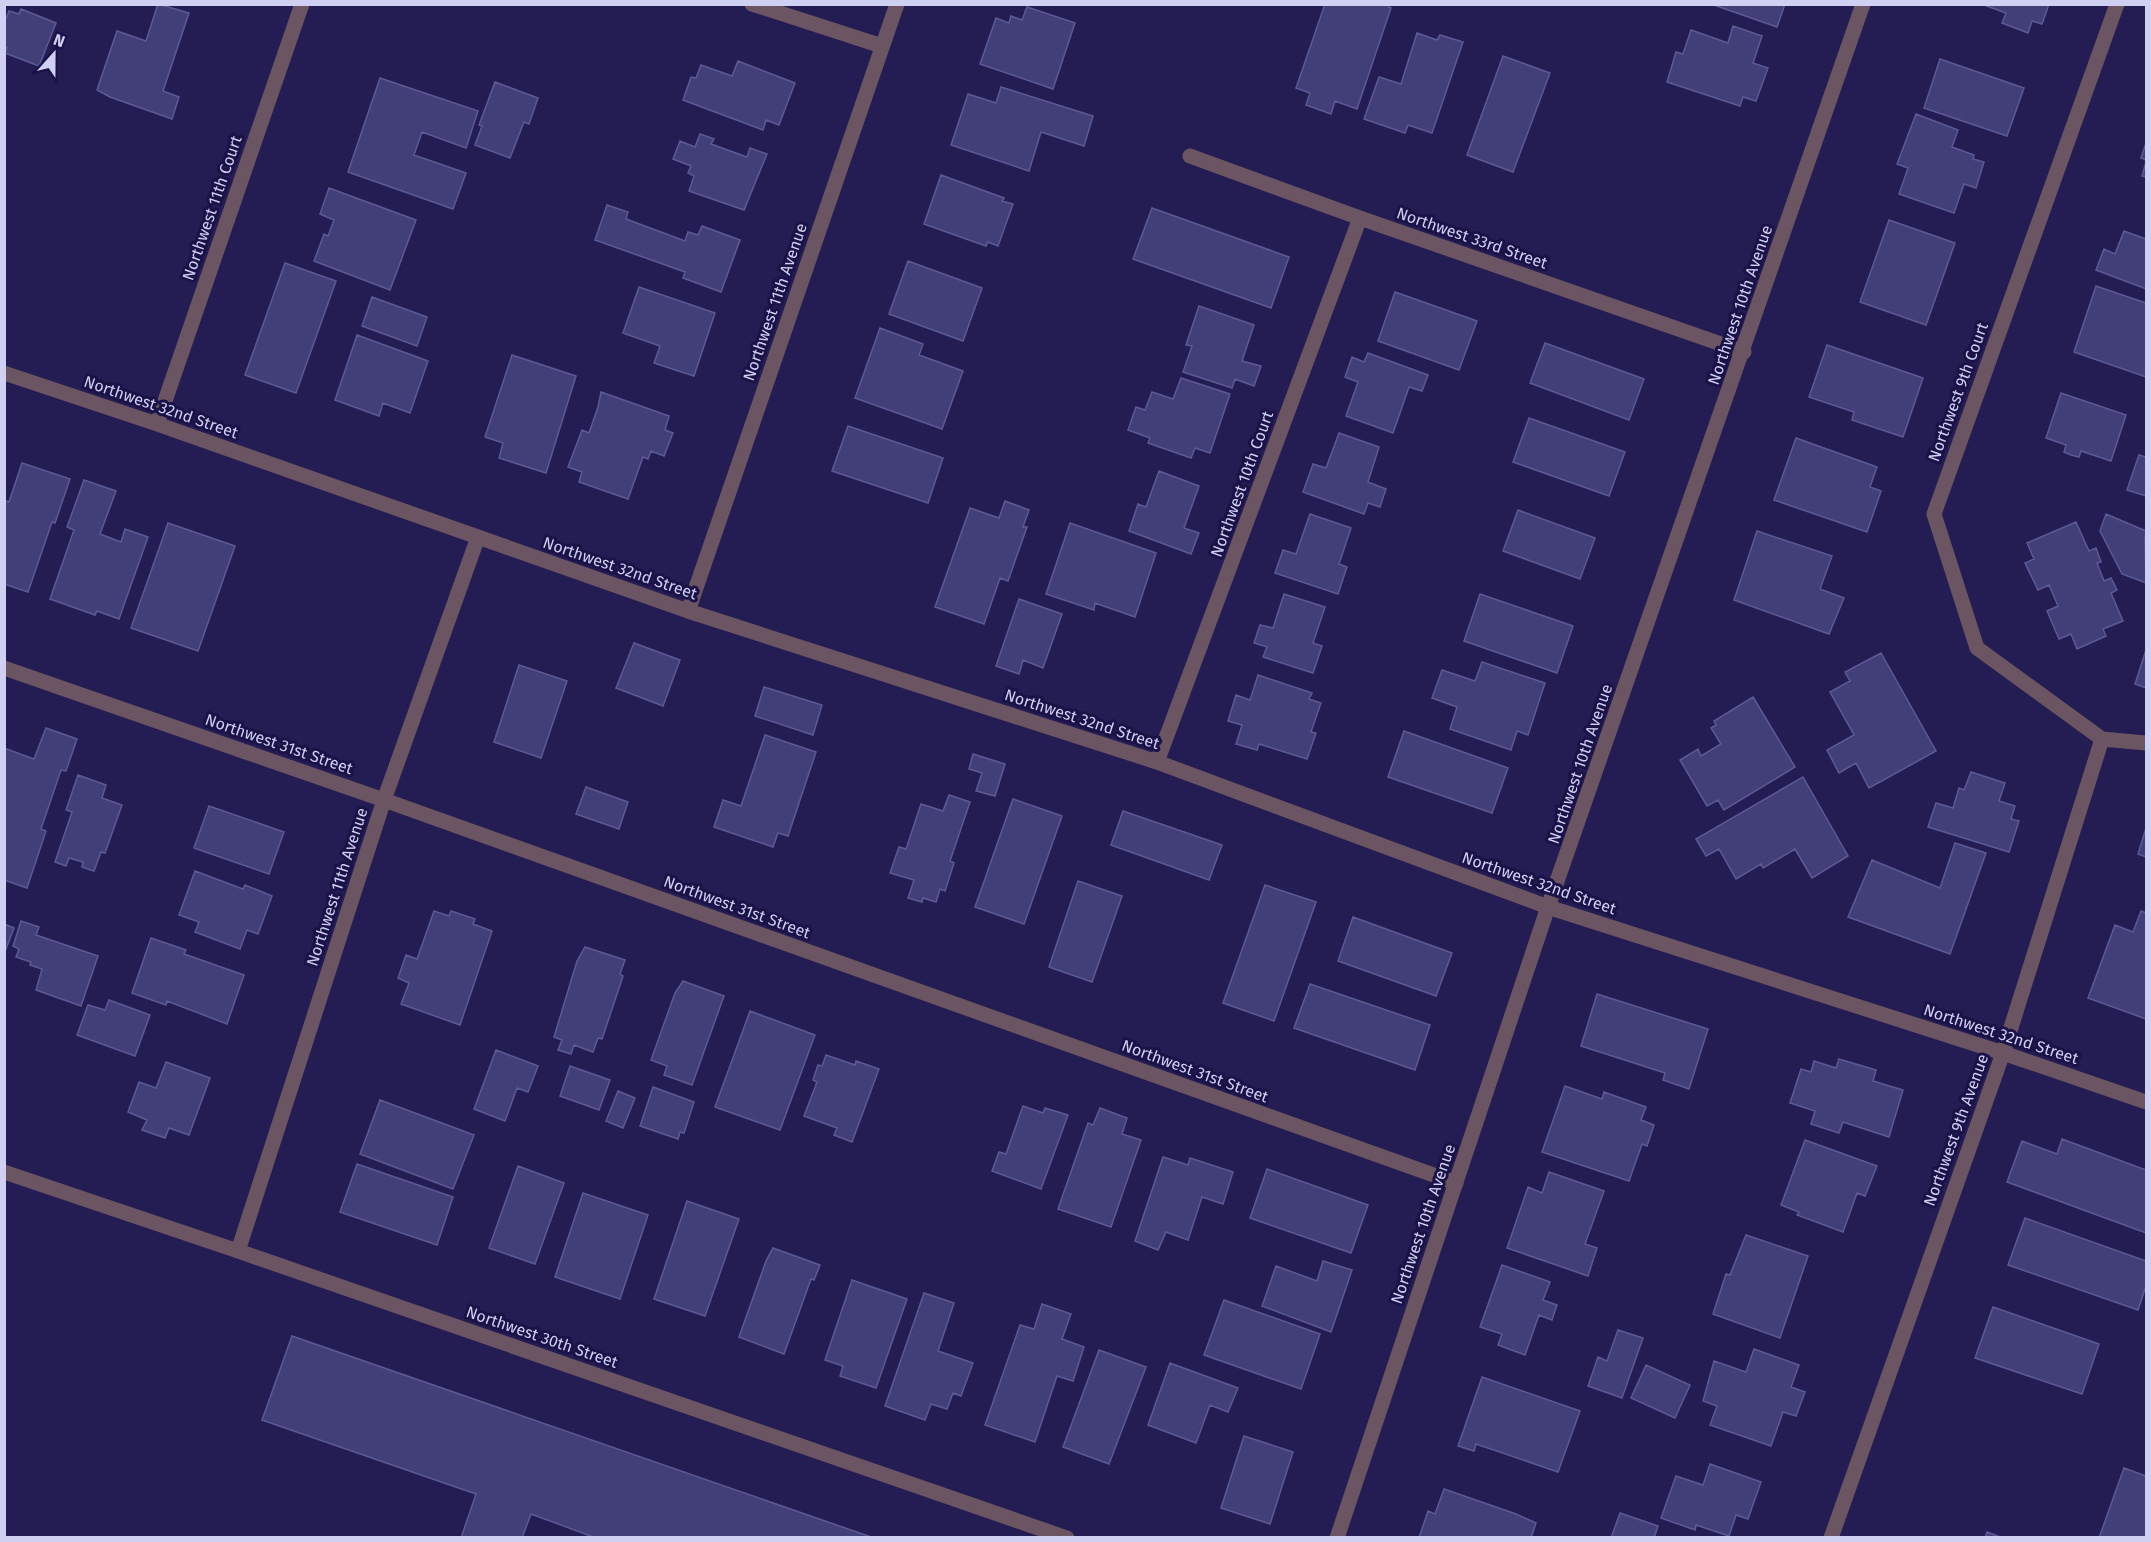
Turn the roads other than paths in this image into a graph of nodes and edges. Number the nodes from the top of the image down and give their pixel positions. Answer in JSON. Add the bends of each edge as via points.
{"nodes":[{"id":1,"x":302,"y":4,"type":"edge"},
{"id":2,"x":752,"y":4,"type":"edge"},
{"id":3,"x":897,"y":4,"type":"edge"},
{"id":4,"x":1863,"y":4,"type":"edge"},
{"id":5,"x":2117,"y":4,"type":"edge"},
{"id":6,"x":882,"y":46,"type":"junction"},
{"id":7,"x":1190,"y":156,"type":"dead end"},
{"id":8,"x":1360,"y":218,"type":"junction"},
{"id":9,"x":1743,"y":352,"type":"junction"},
{"id":10,"x":4,"y":373,"type":"edge"},
{"id":11,"x":157,"y":424,"type":"junction"},
{"id":12,"x":478,"y":537,"type":"junction"},
{"id":13,"x":688,"y":611,"type":"junction"},
{"id":14,"x":4,"y":668,"type":"edge"},
{"id":15,"x":2102,"y":739,"type":"junction"},
{"id":16,"x":2146,"y":743,"type":"edge"},
{"id":17,"x":1157,"y":762,"type":"junction"},
{"id":18,"x":384,"y":800,"type":"junction"},
{"id":19,"x":1548,"y":907,"type":"junction"},
{"id":20,"x":2003,"y":1053,"type":"junction"},
{"id":21,"x":2146,"y":1102,"type":"edge"},
{"id":22,"x":4,"y":1172,"type":"edge"},
{"id":23,"x":1456,"y":1183,"type":"junction"},
{"id":24,"x":238,"y":1251,"type":"junction"},
{"id":25,"x":1067,"y":1538,"type":"edge"},
{"id":26,"x":1337,"y":1538,"type":"edge"},
{"id":27,"x":1831,"y":1538,"type":"edge"}],
"edges":[{"from":1,"to":11,"type":"street","name":"Northwest 11th Court"},
{"from":2,"to":6,"type":"street"},
{"from":3,"to":6,"type":"street","name":"Northwest 11th Avenue"},
{"from":4,"to":9,"type":"street","name":"Northwest 10th Avenue"},
{"from":5,"to":15,"type":"street","name":"Northwest 9th Court","via":[[1934,514],[1977,648]]},
{"from":6,"to":13,"type":"street","name":"Northwest 11th Avenue"},
{"from":7,"to":8,"type":"street","name":"Northwest 33rd Street"},
{"from":8,"to":9,"type":"street","name":"Northwest 33rd Street"},
{"from":8,"to":17,"type":"street","name":"Northwest 10th Court"},
{"from":9,"to":19,"type":"street","name":"Northwest 10th Avenue"},
{"from":10,"to":11,"type":"street","name":"Northwest 32nd Street"},
{"from":11,"to":12,"type":"street","name":"Northwest 32nd Street"},
{"from":12,"to":13,"type":"street","name":"Northwest 32nd Street"},
{"from":12,"to":18,"type":"street","name":"Northwest 11th Avenue"},
{"from":13,"to":17,"type":"street","name":"Northwest 32nd Street"},
{"from":14,"to":18,"type":"street","name":"Northwest 31st Street"},
{"from":15,"to":16,"type":"street"},
{"from":15,"to":20,"type":"street","name":"Northwest 9th Avenue"},
{"from":17,"to":19,"type":"street","name":"Northwest 32nd Street"},
{"from":18,"to":23,"type":"street","name":"Northwest 31st Street"},
{"from":18,"to":24,"type":"street","name":"Northwest 11th Avenue"},
{"from":19,"to":20,"type":"street","name":"Northwest 32nd Street"},
{"from":19,"to":23,"type":"street","name":"Northwest 10th Avenue"},
{"from":20,"to":21,"type":"street","name":"Northwest 32nd Street"},
{"from":20,"to":27,"type":"street","name":"Northwest 9th Avenue"},
{"from":22,"to":24,"type":"street","name":"Northwest 30th Street"},
{"from":23,"to":26,"type":"street","name":"Northwest 10th Avenue"},
{"from":24,"to":25,"type":"street","name":"Northwest 30th Street"}]}
